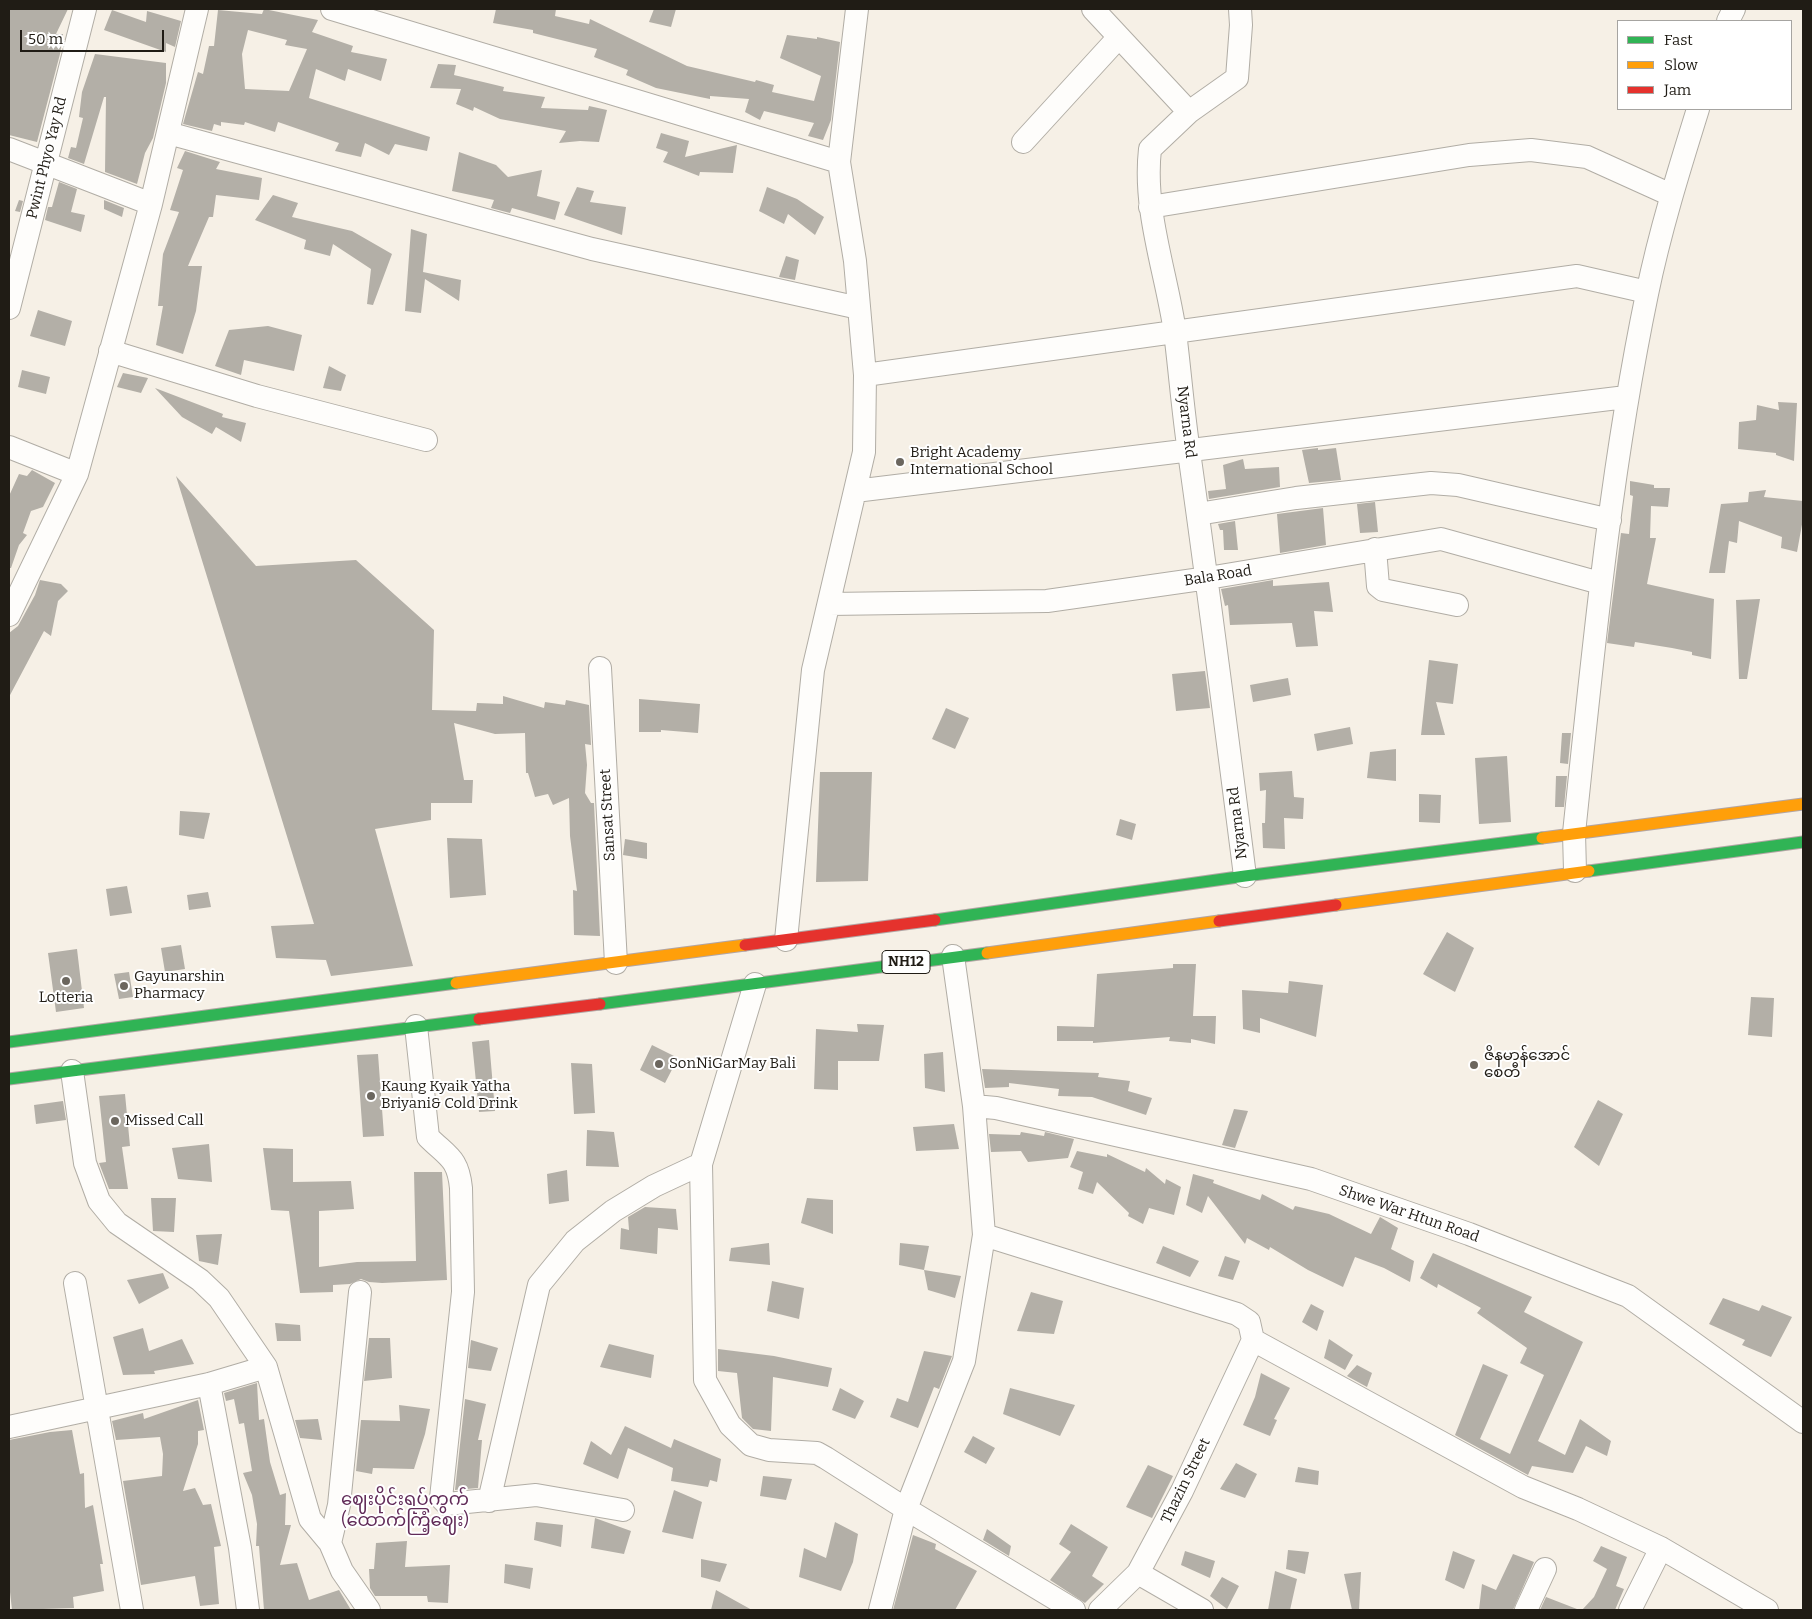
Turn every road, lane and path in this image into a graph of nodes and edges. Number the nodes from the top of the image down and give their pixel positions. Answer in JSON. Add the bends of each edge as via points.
{"nodes":[{"id":1,"x":85,"y":9,"type":"edge"},
{"id":2,"x":197,"y":9,"type":"edge"},
{"id":3,"x":332,"y":9,"type":"edge"},
{"id":4,"x":857,"y":9,"type":"edge"},
{"id":5,"x":1093,"y":9,"type":"edge"},
{"id":6,"x":1240,"y":9,"type":"edge"},
{"id":7,"x":1120,"y":37,"type":"junction"},
{"id":8,"x":1698,"y":110,"type":"edge"},
{"id":9,"x":1189,"y":112,"type":"junction"},
{"id":10,"x":168,"y":133,"type":"junction"},
{"id":11,"x":1023,"y":142,"type":"dead end"},
{"id":12,"x":9,"y":149,"type":"edge"},
{"id":13,"x":839,"y":162,"type":"junction"},
{"id":14,"x":46,"y":164,"type":"junction"},
{"id":15,"x":1671,"y":195,"type":"junction"},
{"id":16,"x":151,"y":204,"type":"junction"},
{"id":17,"x":1150,"y":207,"type":"junction"},
{"id":18,"x":1647,"y":292,"type":"junction"},
{"id":19,"x":9,"y":308,"type":"edge"},
{"id":20,"x":860,"y":308,"type":"junction"},
{"id":21,"x":1174,"y":331,"type":"junction"},
{"id":22,"x":110,"y":351,"type":"junction"},
{"id":23,"x":865,"y":375,"type":"junction"},
{"id":24,"x":1626,"y":397,"type":"junction"},
{"id":25,"x":426,"y":440,"type":"dead end"},
{"id":26,"x":9,"y":447,"type":"edge"},
{"id":27,"x":1189,"y":451,"type":"junction"},
{"id":28,"x":77,"y":474,"type":"junction"},
{"id":29,"x":855,"y":491,"type":"junction"},
{"id":30,"x":1198,"y":514,"type":"junction"},
{"id":31,"x":1610,"y":520,"type":"junction"},
{"id":32,"x":1375,"y":549,"type":"junction"},
{"id":33,"x":1208,"y":578,"type":"junction"},
{"id":34,"x":1600,"y":583,"type":"junction"},
{"id":35,"x":829,"y":604,"type":"junction"},
{"id":36,"x":1457,"y":605,"type":"dead end"},
{"id":37,"x":9,"y":615,"type":"edge"},
{"id":38,"x":600,"y":668,"type":"dead end"},
{"id":39,"x":1797,"y":808,"type":"edge"},
{"id":40,"x":1574,"y":833,"type":"junction"},
{"id":41,"x":1798,"y":839,"type":"edge"},
{"id":42,"x":1575,"y":871,"type":"junction"},
{"id":43,"x":1245,"y":876,"type":"junction"},
{"id":44,"x":786,"y":940,"type":"junction"},
{"id":45,"x":953,"y":956,"type":"junction"},
{"id":46,"x":616,"y":963,"type":"junction"},
{"id":47,"x":755,"y":984,"type":"junction"},
{"id":48,"x":416,"y":1026,"type":"junction"},
{"id":49,"x":9,"y":1042,"type":"edge"},
{"id":50,"x":72,"y":1071,"type":"junction"},
{"id":51,"x":9,"y":1079,"type":"edge"},
{"id":52,"x":974,"y":1106,"type":"junction"},
{"id":53,"x":701,"y":1164,"type":"junction"},
{"id":54,"x":984,"y":1235,"type":"junction"},
{"id":55,"x":75,"y":1283,"type":"dead end"},
{"id":56,"x":360,"y":1292,"type":"dead end"},
{"id":57,"x":1253,"y":1340,"type":"junction"},
{"id":58,"x":266,"y":1368,"type":"junction"},
{"id":59,"x":209,"y":1384,"type":"junction"},
{"id":60,"x":97,"y":1408,"type":"junction"},
{"id":61,"x":1803,"y":1422,"type":"edge"},
{"id":62,"x":9,"y":1427,"type":"edge"},
{"id":63,"x":488,"y":1501,"type":"junction"},
{"id":64,"x":906,"y":1509,"type":"junction"},
{"id":65,"x":623,"y":1510,"type":"dead end"},
{"id":66,"x":330,"y":1543,"type":"junction"},
{"id":67,"x":1661,"y":1548,"type":"junction"},
{"id":68,"x":1545,"y":1568,"type":"dead end"},
{"id":69,"x":1138,"y":1573,"type":"junction"},
{"id":70,"x":132,"y":1610,"type":"edge"},
{"id":71,"x":248,"y":1610,"type":"edge"},
{"id":72,"x":369,"y":1610,"type":"edge"},
{"id":73,"x":880,"y":1610,"type":"edge"},
{"id":74,"x":1074,"y":1610,"type":"edge"},
{"id":75,"x":1100,"y":1610,"type":"edge"},
{"id":76,"x":1202,"y":1610,"type":"edge"},
{"id":77,"x":1526,"y":1610,"type":"edge"},
{"id":78,"x":1630,"y":1610,"type":"edge"},
{"id":79,"x":1767,"y":1610,"type":"edge"}],
"edges":[{"from":1,"to":14,"type":"street","name":"Pwint Phyo Yay Rd"},
{"from":2,"to":10,"type":"street"},
{"from":3,"to":13,"type":"street"},
{"from":4,"to":13,"type":"street"},
{"from":5,"to":7,"type":"street"},
{"from":6,"to":9,"type":"street","name":"Nyarna Rd","via":[[1237,78]]},
{"from":7,"to":9,"type":"street"},
{"from":7,"to":11,"type":"street"},
{"from":8,"to":15,"type":"street"},
{"from":9,"to":17,"type":"street","name":"Nyarna Rd","via":[[1150,149],[1147,176]]},
{"from":10,"to":16,"type":"street"},
{"from":10,"to":20,"type":"street","via":[[592,249]]},
{"from":12,"to":14,"type":"street"},
{"from":13,"to":20,"type":"street","via":[[856,261]]},
{"from":14,"to":16,"type":"street"},
{"from":14,"to":19,"type":"street","name":"Pwint Phyo Yay Rd"},
{"from":15,"to":17,"type":"street","via":[[1588,157],[1531,150],[1470,155]]},
{"from":15,"to":18,"type":"street"},
{"from":16,"to":22,"type":"street"},
{"from":17,"to":21,"type":"street","name":"Nyarna Rd"},
{"from":18,"to":21,"type":"street","via":[[1578,276]]},
{"from":18,"to":24,"type":"street"},
{"from":20,"to":23,"type":"street"},
{"from":21,"to":23,"type":"street"},
{"from":21,"to":27,"type":"street","name":"Nyarna Rd"},
{"from":22,"to":25,"type":"street","via":[[257,396]]},
{"from":22,"to":28,"type":"street"},
{"from":23,"to":29,"type":"street","via":[[864,452]]},
{"from":24,"to":27,"type":"street"},
{"from":24,"to":31,"type":"street"},
{"from":26,"to":28,"type":"street"},
{"from":27,"to":29,"type":"street"},
{"from":27,"to":30,"type":"street","name":"Nyarna Rd"},
{"from":28,"to":37,"type":"street"},
{"from":29,"to":35,"type":"street"},
{"from":30,"to":31,"type":"street","via":[[1296,498],[1431,482],[1458,484]]},
{"from":30,"to":33,"type":"street","name":"Nyarna Rd"},
{"from":31,"to":34,"type":"street"},
{"from":32,"to":33,"type":"street","name":"Bala Road"},
{"from":32,"to":34,"type":"street","name":"Bala Road","via":[[1450,540]]},
{"from":32,"to":36,"type":"street","via":[[1378,586]]},
{"from":33,"to":35,"type":"street","name":"Bala Road","via":[[1048,601]]},
{"from":33,"to":43,"type":"street","name":"Nyarna Rd"},
{"from":34,"to":40,"type":"street"},
{"from":35,"to":44,"type":"street","via":[[813,670]]},
{"from":38,"to":46,"type":"street","name":"Sansat Street"},
{"from":39,"to":40,"type":"highway"},
{"from":40,"to":42,"type":"street"},
{"from":40,"to":43,"type":"highway","via":[[1358,867]]},
{"from":41,"to":42,"type":"highway","number":"NH12"},
{"from":42,"to":45,"type":"highway","number":"NH12","via":[[1136,926]]},
{"from":43,"to":44,"type":"highway","via":[[1133,898],[916,928]]},
{"from":44,"to":46,"type":"highway","via":[[674,960]]},
{"from":45,"to":47,"type":"highway","number":"NH12","via":[[920,956]]},
{"from":45,"to":52,"type":"street"},
{"from":46,"to":49,"type":"highway","via":[[216,1020]]},
{"from":47,"to":48,"type":"highway","number":"NH12","via":[[677,988],[452,1017]]},
{"from":47,"to":53,"type":"street"},
{"from":48,"to":50,"type":"highway","number":"NH12","via":[[220,1047]]},
{"from":48,"to":63,"type":"street","via":[[428,1137],[455,1162],[461,1188],[463,1292],[441,1498],[448,1504]]},
{"from":50,"to":51,"type":"highway","number":"NH12"},
{"from":50,"to":58,"type":"street","via":[[85,1163],[99,1201],[117,1223],[200,1280],[219,1298]]},
{"from":52,"to":54,"type":"street"},
{"from":52,"to":61,"type":"street","name":"Shwe War Htun Road","via":[[996,1108],[1311,1179],[1469,1234],[1628,1296]]},
{"from":53,"to":63,"type":"street","via":[[654,1186],[613,1211],[574,1241],[538,1286]]},
{"from":53,"to":64,"type":"street","via":[[705,1380],[721,1410],[730,1425],[751,1445],[769,1450],[817,1453]]},
{"from":54,"to":57,"type":"street","via":[[1237,1314],[1249,1322]]},
{"from":54,"to":64,"type":"street","via":[[964,1361]]},
{"from":55,"to":60,"type":"street"},
{"from":56,"to":66,"type":"street","via":[[339,1505]]},
{"from":57,"to":67,"type":"street","via":[[1523,1487]]},
{"from":57,"to":69,"type":"street","name":"Thazin Street","via":[[1182,1491]]},
{"from":58,"to":59,"type":"street"},
{"from":58,"to":66,"type":"street","via":[[310,1519]]},
{"from":59,"to":60,"type":"street"},
{"from":59,"to":71,"type":"street","via":[[240,1548]]},
{"from":60,"to":62,"type":"street"},
{"from":60,"to":70,"type":"street"},
{"from":63,"to":65,"type":"street","via":[[536,1495]]},
{"from":64,"to":73,"type":"street"},
{"from":64,"to":74,"type":"street"},
{"from":66,"to":72,"type":"street","via":[[342,1571]]},
{"from":67,"to":78,"type":"street"},
{"from":67,"to":79,"type":"street"},
{"from":68,"to":77,"type":"street"},
{"from":69,"to":75,"type":"street","name":"Thazin Street"},
{"from":69,"to":76,"type":"street"}]}
